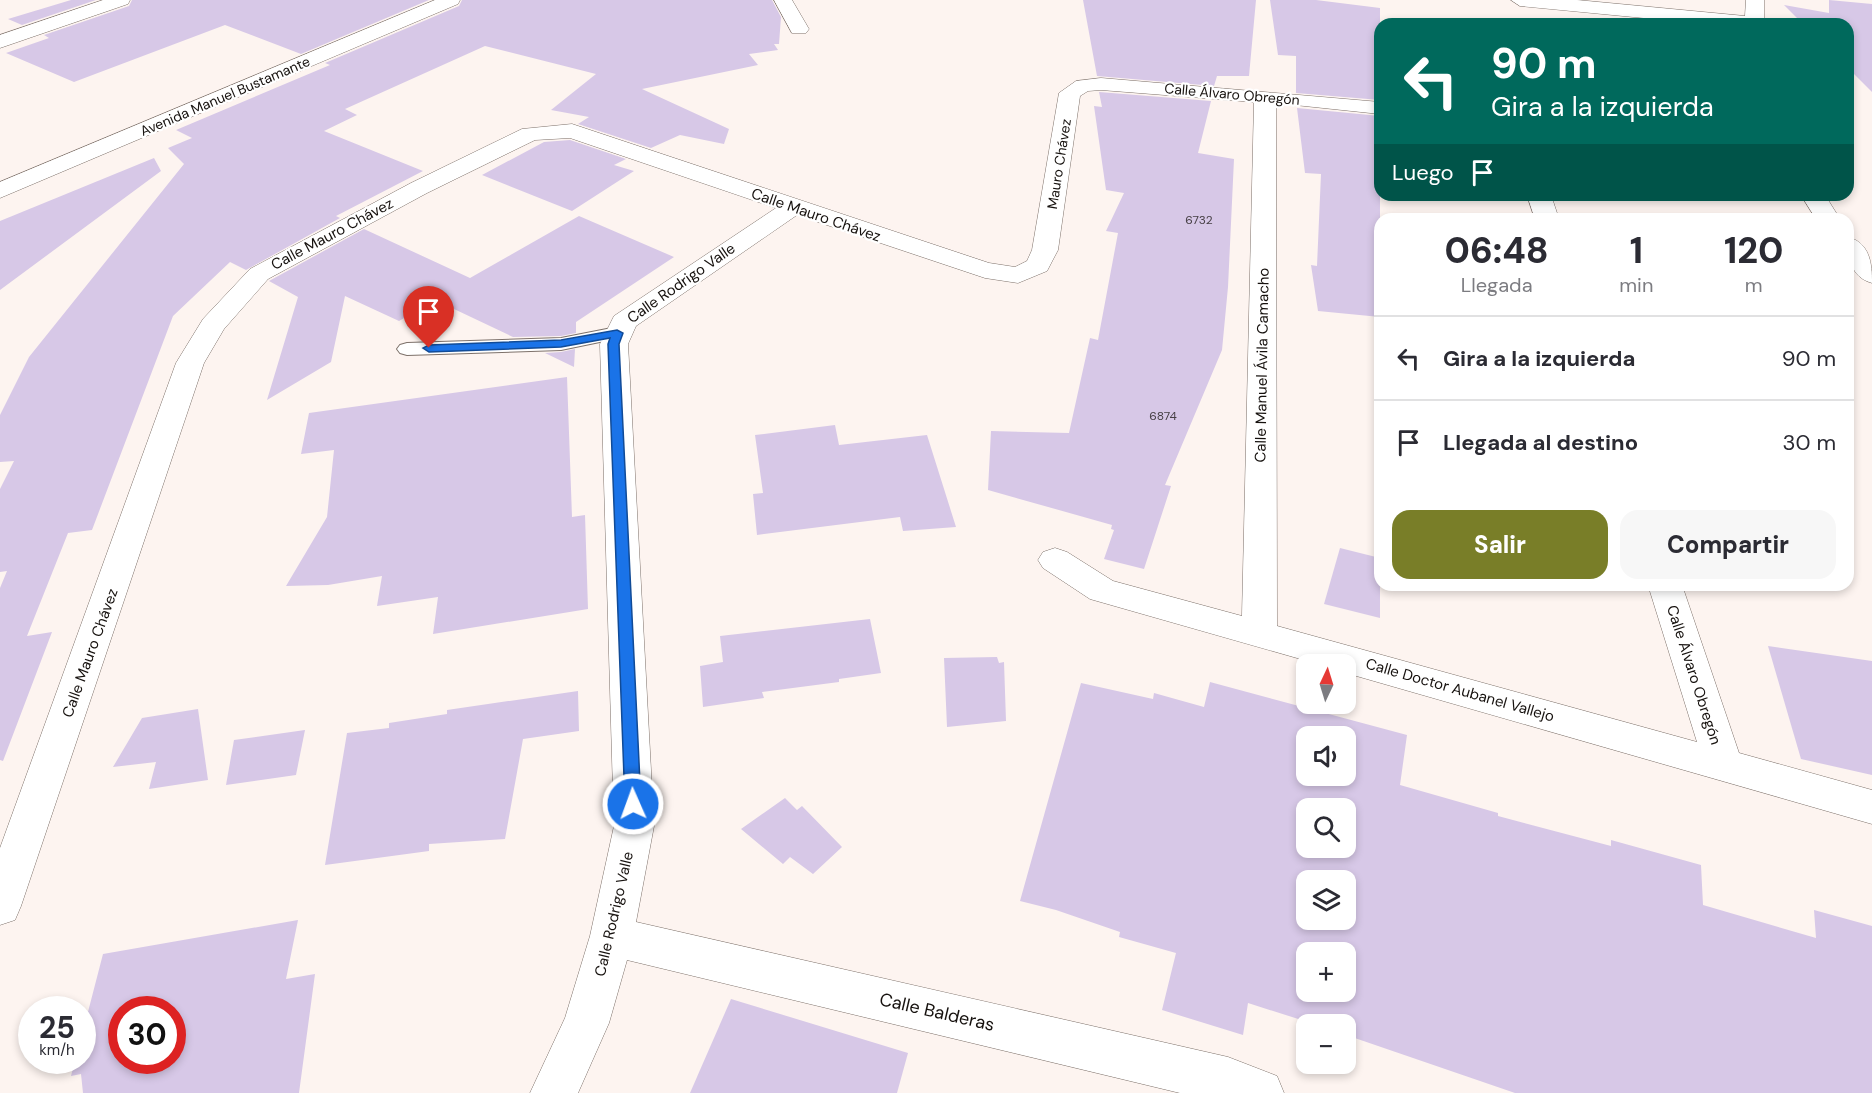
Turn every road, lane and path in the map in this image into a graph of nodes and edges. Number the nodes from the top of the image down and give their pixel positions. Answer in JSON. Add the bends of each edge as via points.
{"nodes":[{"id":1,"x":121,"y":0,"type":"edge"},
{"id":2,"x":451,"y":0,"type":"edge"},
{"id":3,"x":783,"y":0,"type":"edge"},
{"id":4,"x":1520,"y":0,"type":"edge"},
{"id":5,"x":1755,"y":0,"type":"edge"},
{"id":6,"x":1696,"y":18,"type":"edge"},
{"id":7,"x":1754,"y":18,"type":"edge"},
{"id":8,"x":799,"y":29,"type":"dead end"},
{"id":9,"x":0,"y":42,"type":"edge"},
{"id":10,"x":1083,"y":85,"type":"joint"},
{"id":11,"x":1265,"y":96,"type":"junction"},
{"id":12,"x":1374,"y":107,"type":"edge"},
{"id":13,"x":0,"y":191,"type":"edge"},
{"id":14,"x":793,"y":207,"type":"junction"},
{"id":15,"x":1045,"y":250,"type":"joint"},
{"id":16,"x":1854,"y":252,"type":"edge"},
{"id":17,"x":1872,"y":275,"type":"edge"},
{"id":18,"x":617,"y":333,"type":"junction"},
{"id":19,"x":407,"y":349,"type":"dead end"},
{"id":20,"x":1055,"y":560,"type":"dead end"},
{"id":21,"x":1667,"y":591,"type":"edge"},
{"id":22,"x":1259,"y":634,"type":"junction"},
{"id":23,"x":1724,"y":764,"type":"junction"},
{"id":24,"x":1872,"y":807,"type":"edge"},
{"id":25,"x":0,"y":906,"type":"edge"},
{"id":26,"x":612,"y":936,"type":"junction"},
{"id":27,"x":554,"y":1093,"type":"edge"},
{"id":28,"x":1260,"y":1093,"type":"edge"}],
"edges":[{"from":1,"to":9,"type":"street"},
{"from":2,"to":13,"type":"street","name":"Avenida Manuel Bustamante"},
{"from":3,"to":8,"type":"street"},
{"from":4,"to":6,"type":"street"},
{"from":5,"to":7,"type":"street"},
{"from":10,"to":11,"type":"street","name":"Calle Álvaro Obregón"},
{"from":10,"to":15,"type":"street","name":"Mauro Chávez","via":[[1070,93]]},
{"from":11,"to":12,"type":"street","name":"Calle Álvaro Obregón"},
{"from":11,"to":22,"type":"street","name":"Calle Manuel Ávila Camacho"},
{"from":14,"to":15,"type":"street","name":"Calle Mauro Chávez","via":[[985,270],[1018,275],[1038,266]]},
{"from":14,"to":18,"type":"street","name":"Calle Rodrigo Valle","via":[[659,296],[624,322]]},
{"from":14,"to":25,"type":"street","name":"Calle Mauro Chávez","via":[[572,131],[552,131],[530,134],[429,183],[259,274],[213,325],[190,363]]},
{"from":16,"to":17,"type":"street"},
{"from":18,"to":19,"type":"lane","via":[[561,344]]},
{"from":18,"to":26,"type":"street","name":"Calle Rodrigo Valle","via":[[614,344],[634,826]]},
{"from":20,"to":22,"type":"street","name":"Calle Doctor Aubanel Vallejo","via":[[1102,590]]},
{"from":21,"to":23,"type":"street","name":"Calle Álvaro Obregón"},
{"from":22,"to":23,"type":"street","name":"Calle Doctor Aubanel Vallejo"},
{"from":23,"to":24,"type":"street","name":"Calle Doctor Aubanel Vallejo"},
{"from":26,"to":27,"type":"street","name":"Calle Rodrigo Valle","via":[[586,1023]]},
{"from":26,"to":28,"type":"street","name":"Calle Balderas","via":[[1216,1078]]}]}
